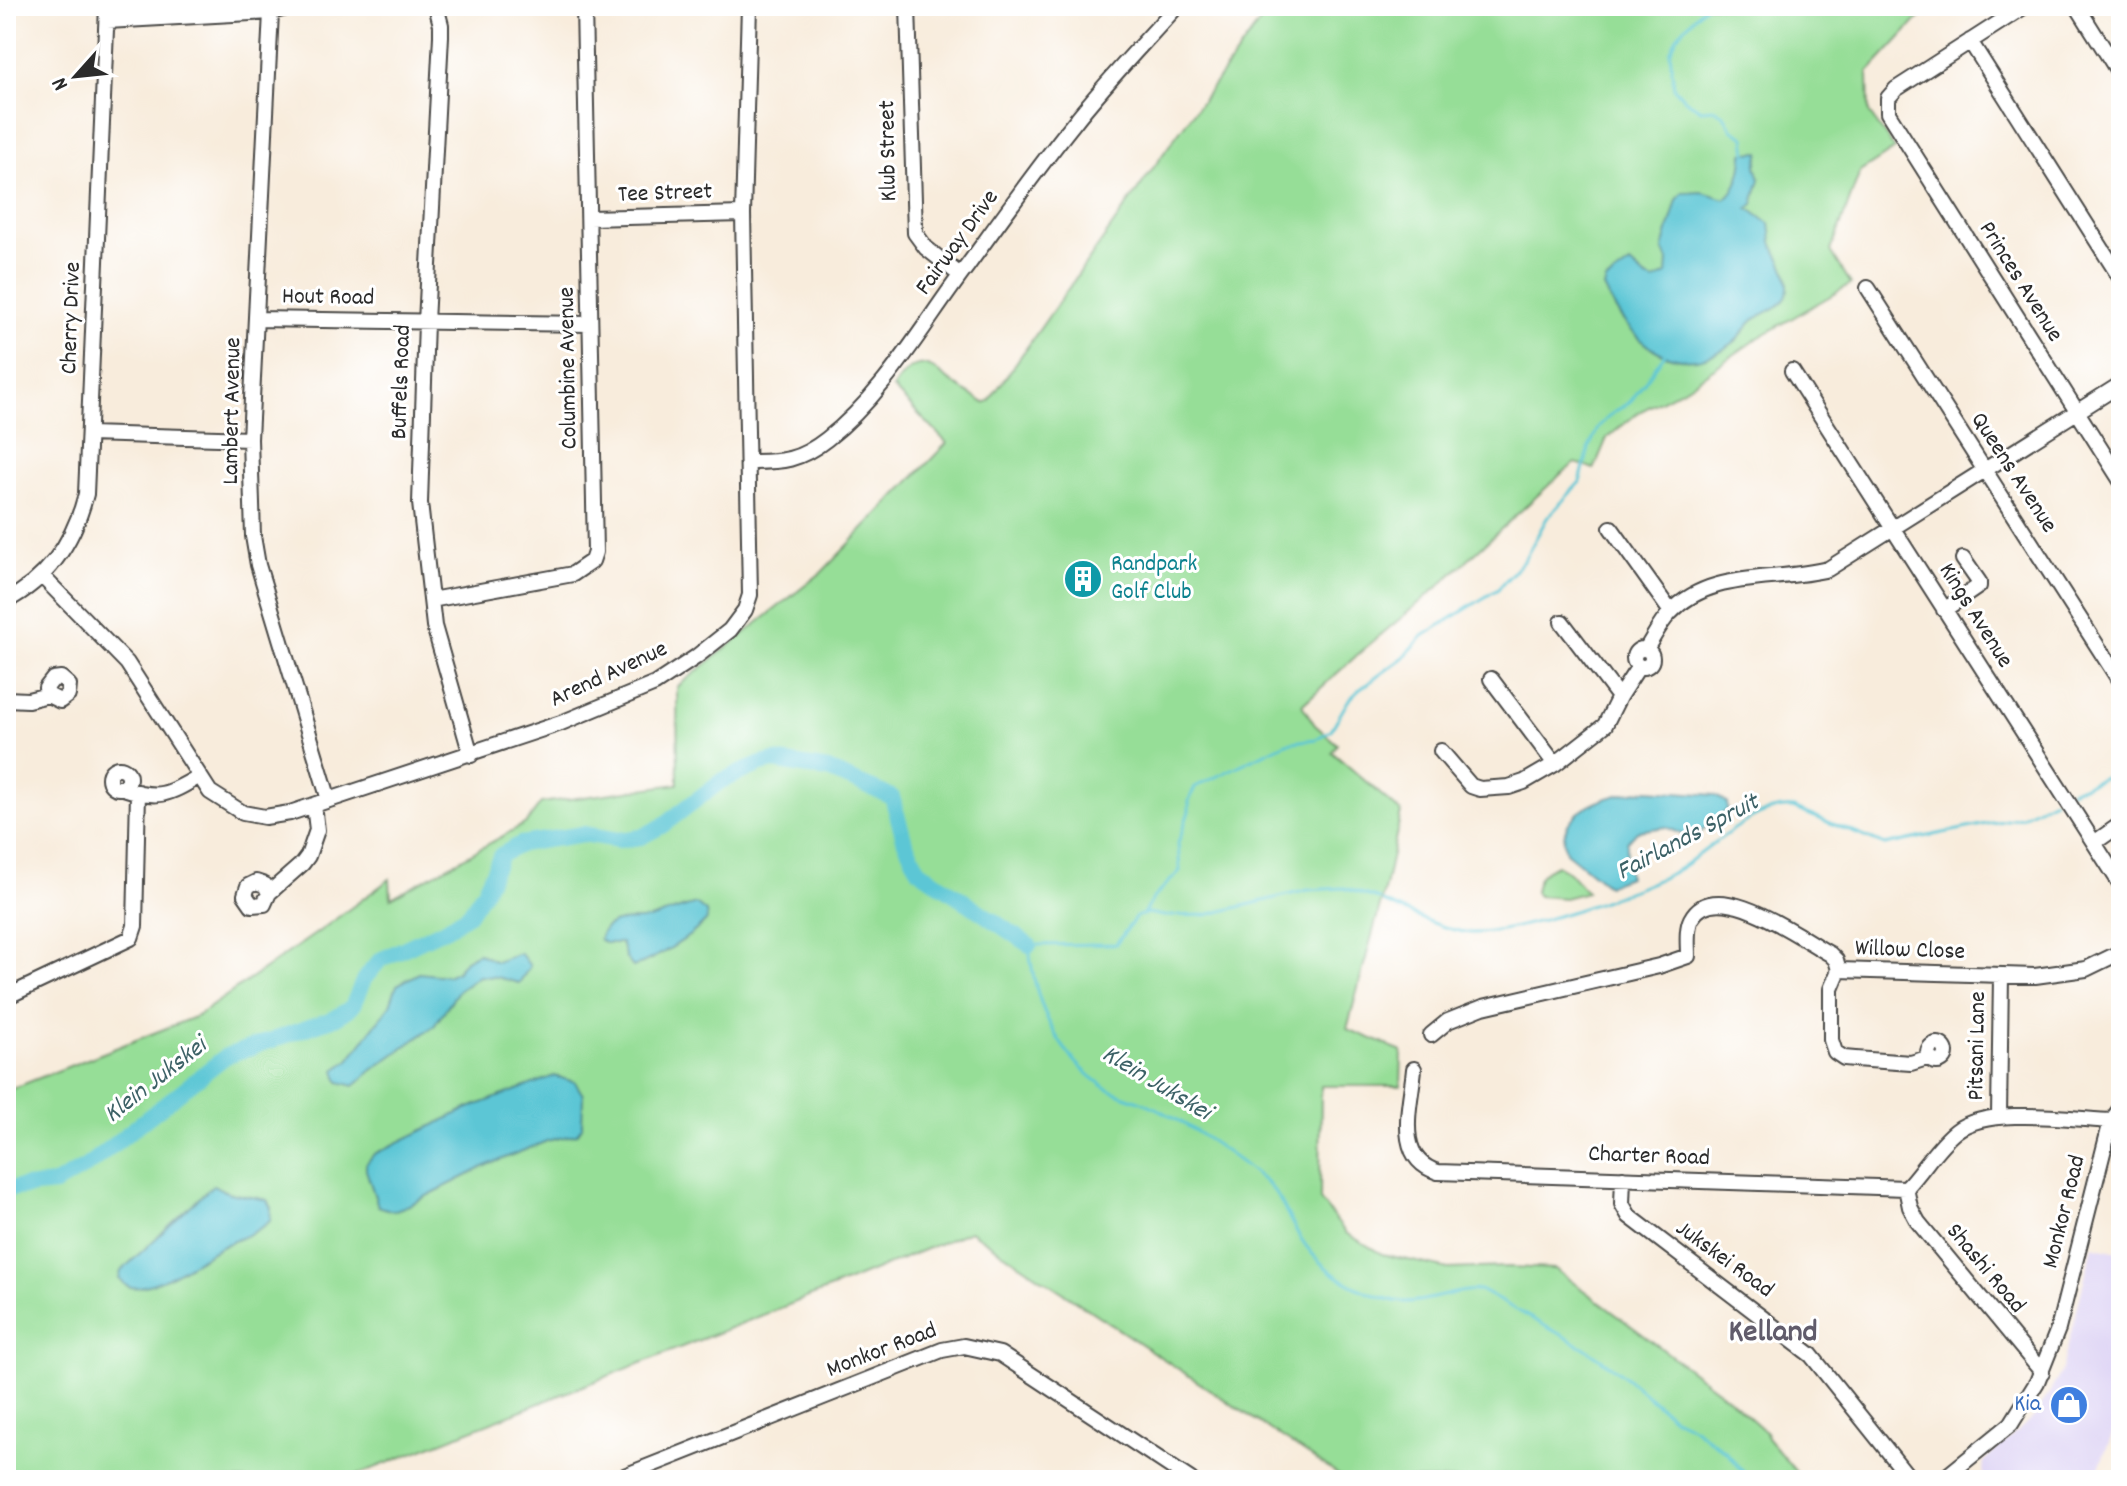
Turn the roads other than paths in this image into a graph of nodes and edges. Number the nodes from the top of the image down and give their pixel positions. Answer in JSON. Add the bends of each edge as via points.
{"nodes":[{"id":1,"x":294,"y":6,"type":"edge"},
{"id":2,"x":436,"y":6,"type":"edge"},
{"id":3,"x":584,"y":6,"type":"edge"},
{"id":4,"x":749,"y":6,"type":"edge"},
{"id":5,"x":908,"y":6,"type":"edge"},
{"id":6,"x":1177,"y":6,"type":"edge"},
{"id":7,"x":2025,"y":6,"type":"edge"},
{"id":8,"x":2077,"y":6,"type":"edge"},
{"id":9,"x":271,"y":12,"type":"junction"},
{"id":10,"x":107,"y":14,"type":"edge"},
{"id":11,"x":1970,"y":41,"type":"junction"},
{"id":12,"x":2121,"y":76,"type":"edge"},
{"id":13,"x":743,"y":214,"type":"junction"},
{"id":14,"x":589,"y":218,"type":"junction"},
{"id":15,"x":960,"y":275,"type":"junction"},
{"id":16,"x":2121,"y":279,"type":"edge"},
{"id":17,"x":1868,"y":288,"type":"dead end"},
{"id":18,"x":257,"y":319,"type":"junction"},
{"id":19,"x":426,"y":322,"type":"junction"},
{"id":20,"x":590,"y":324,"type":"junction"},
{"id":21,"x":1792,"y":371,"type":"dead end"},
{"id":22,"x":2121,"y":384,"type":"edge"},
{"id":23,"x":2077,"y":412,"type":"junction"},
{"id":24,"x":89,"y":434,"type":"junction"},
{"id":25,"x":250,"y":439,"type":"junction"},
{"id":26,"x":748,"y":462,"type":"junction"},
{"id":27,"x":1986,"y":471,"type":"junction"},
{"id":28,"x":2121,"y":481,"type":"edge"},
{"id":29,"x":1611,"y":528,"type":"dead end"},
{"id":30,"x":1893,"y":528,"type":"junction"},
{"id":31,"x":1963,"y":559,"type":"dead end"},
{"id":32,"x":42,"y":576,"type":"junction"},
{"id":33,"x":431,"y":600,"type":"junction"},
{"id":34,"x":6,"y":601,"type":"edge"},
{"id":35,"x":1944,"y":610,"type":"junction"},
{"id":36,"x":1671,"y":612,"type":"junction"},
{"id":37,"x":1562,"y":622,"type":"dead end"},
{"id":38,"x":1491,"y":679,"type":"dead end"},
{"id":39,"x":2121,"y":683,"type":"edge"},
{"id":40,"x":48,"y":695,"type":"dead end"},
{"id":41,"x":1619,"y":697,"type":"junction"},
{"id":42,"x":6,"y":699,"type":"edge"},
{"id":43,"x":1441,"y":751,"type":"dead end"},
{"id":44,"x":471,"y":755,"type":"junction"},
{"id":45,"x":1555,"y":764,"type":"junction"},
{"id":46,"x":198,"y":777,"type":"junction"},
{"id":47,"x":329,"y":800,"type":"junction"},
{"id":48,"x":314,"y":805,"type":"junction"},
{"id":49,"x":2121,"y":824,"type":"edge"},
{"id":50,"x":2094,"y":843,"type":"junction"},
{"id":51,"x":2121,"y":885,"type":"edge"},
{"id":52,"x":269,"y":893,"type":"dead end"},
{"id":53,"x":2121,"y":952,"type":"edge"},
{"id":54,"x":1839,"y":970,"type":"junction"},
{"id":55,"x":2001,"y":976,"type":"junction"},
{"id":56,"x":6,"y":997,"type":"edge"},
{"id":57,"x":1431,"y":1035,"type":"dead end"},
{"id":58,"x":1930,"y":1057,"type":"dead end"},
{"id":59,"x":1414,"y":1069,"type":"dead end"},
{"id":60,"x":2121,"y":1108,"type":"edge"},
{"id":61,"x":1999,"y":1116,"type":"junction"},
{"id":62,"x":2111,"y":1121,"type":"junction"},
{"id":63,"x":1623,"y":1178,"type":"junction"},
{"id":64,"x":1906,"y":1188,"type":"junction"},
{"id":65,"x":2058,"y":1329,"type":"junction"},
{"id":66,"x":2042,"y":1372,"type":"junction"},
{"id":67,"x":614,"y":1480,"type":"edge"},
{"id":68,"x":1191,"y":1480,"type":"edge"},
{"id":69,"x":1911,"y":1480,"type":"edge"},
{"id":70,"x":1942,"y":1480,"type":"edge"}],
"edges":[{"from":1,"to":9,"type":"street"},
{"from":2,"to":19,"type":"street","name":"Buffels Road","via":[[441,36]]},
{"from":3,"to":14,"type":"street","name":"Columbine Avenue"},
{"from":4,"to":13,"type":"street","name":"Arend Avenue"},
{"from":5,"to":15,"type":"street","name":"Klub Street","via":[[915,233]]},
{"from":6,"to":15,"type":"street","name":"Fairway Drive","via":[[1073,123]]},
{"from":7,"to":11,"type":"street"},
{"from":8,"to":12,"type":"street"},
{"from":9,"to":10,"type":"street"},
{"from":9,"to":18,"type":"street","name":"Lambert Avenue"},
{"from":10,"to":24,"type":"street","name":"Cherry Drive"},
{"from":11,"to":16,"type":"street"},
{"from":11,"to":23,"type":"street","name":"Princes Avenue","via":[[1896,89],[1887,104],[1892,123]]},
{"from":13,"to":14,"type":"street","name":"Tee Street"},
{"from":13,"to":26,"type":"street","name":"Arend Avenue"},
{"from":14,"to":20,"type":"street","name":"Columbine Avenue"},
{"from":15,"to":26,"type":"street","name":"Fairway Drive","via":[[916,341],[842,427],[789,461]]},
{"from":17,"to":27,"type":"street","name":"Queens Avenue"},
{"from":18,"to":19,"type":"street","name":"Hout Road"},
{"from":18,"to":25,"type":"street","name":"Lambert Avenue"},
{"from":19,"to":20,"type":"street","name":"Hout Road"},
{"from":19,"to":33,"type":"street","name":"Buffels Road","via":[[420,503]]},
{"from":20,"to":33,"type":"street","name":"Columbine Avenue","via":[[592,561],[573,574]]},
{"from":21,"to":30,"type":"street","name":"Kings Avenue"},
{"from":22,"to":23,"type":"street"},
{"from":23,"to":27,"type":"street"},
{"from":23,"to":28,"type":"street","name":"Princes Avenue"},
{"from":24,"to":25,"type":"street"},
{"from":24,"to":32,"type":"street","name":"Cherry Drive","via":[[81,516]]},
{"from":25,"to":47,"type":"street","name":"Lambert Avenue","via":[[254,551]]},
{"from":26,"to":44,"type":"street","name":"Arend Avenue","via":[[750,595],[730,630],[655,684]]},
{"from":27,"to":30,"type":"street"},
{"from":27,"to":39,"type":"street","name":"Queens Avenue"},
{"from":29,"to":36,"type":"street"},
{"from":30,"to":35,"type":"street","name":"Kings Avenue"},
{"from":30,"to":36,"type":"street","via":[[1828,569],[1714,585]]},
{"from":31,"to":35,"type":"street","via":[[1979,586]]},
{"from":32,"to":34,"type":"street","name":"Cherry Drive"},
{"from":32,"to":46,"type":"street","name":"Arend Avenue","via":[[127,663]]},
{"from":33,"to":44,"type":"street","name":"Buffels Road"},
{"from":35,"to":50,"type":"street","name":"Kings Avenue"},
{"from":36,"to":41,"type":"street","via":[[1646,649],[1652,661],[1639,666]]},
{"from":37,"to":41,"type":"street"},
{"from":38,"to":45,"type":"street"},
{"from":40,"to":42,"type":"street"},
{"from":41,"to":45,"type":"street","via":[[1605,725]]},
{"from":43,"to":45,"type":"street","via":[[1464,780],[1480,789],[1524,782]]},
{"from":44,"to":47,"type":"street","name":"Arend Avenue"},
{"from":46,"to":48,"type":"street","name":"Arend Avenue","via":[[217,798],[253,816]]},
{"from":46,"to":56,"type":"street","via":[[167,795],[130,790],[135,926],[131,938]]},
{"from":47,"to":48,"type":"street","name":"Arend Avenue"},
{"from":48,"to":52,"type":"street","via":[[317,830],[308,856]]},
{"from":49,"to":50,"type":"street"},
{"from":50,"to":51,"type":"street","name":"Kings Avenue"},
{"from":53,"to":55,"type":"street","name":"Willow Close","via":[[2073,972]]},
{"from":54,"to":55,"type":"street","name":"Willow Close"},
{"from":54,"to":57,"type":"street","name":"Willow Close","via":[[1830,954],[1764,915],[1733,904],[1710,906],[1691,919],[1688,956],[1483,1007],[1448,1021]]},
{"from":54,"to":58,"type":"street","via":[[1831,989],[1835,1052],[1844,1058],[1911,1063]]},
{"from":55,"to":61,"type":"street","name":"Pitsani Lane"},
{"from":59,"to":63,"type":"street","name":"Charter Road","via":[[1408,1139],[1420,1165],[1438,1172]]},
{"from":60,"to":62,"type":"street","name":"Monkor Road"},
{"from":61,"to":62,"type":"street"},
{"from":61,"to":64,"type":"street","via":[[1955,1131]]},
{"from":62,"to":65,"type":"street","name":"Monkor Road"},
{"from":63,"to":64,"type":"street","name":"Charter Road"},
{"from":63,"to":69,"type":"street","name":"Jukskei Road","via":[[1622,1204],[1629,1216],[1811,1355]]},
{"from":64,"to":66,"type":"street","name":"Shashi Road","via":[[1918,1222]]},
{"from":65,"to":66,"type":"street","name":"Monkor Road"},
{"from":65,"to":70,"type":"street","name":"Monkor Road","via":[[2050,1377],[2026,1419],[1979,1462]]},
{"from":66,"to":70,"type":"street","name":"Monkor Road","via":[[2011,1424]]},
{"from":67,"to":68,"type":"street","name":"Monkor Road","via":[[942,1350],[964,1346],[1000,1354]]}]}
